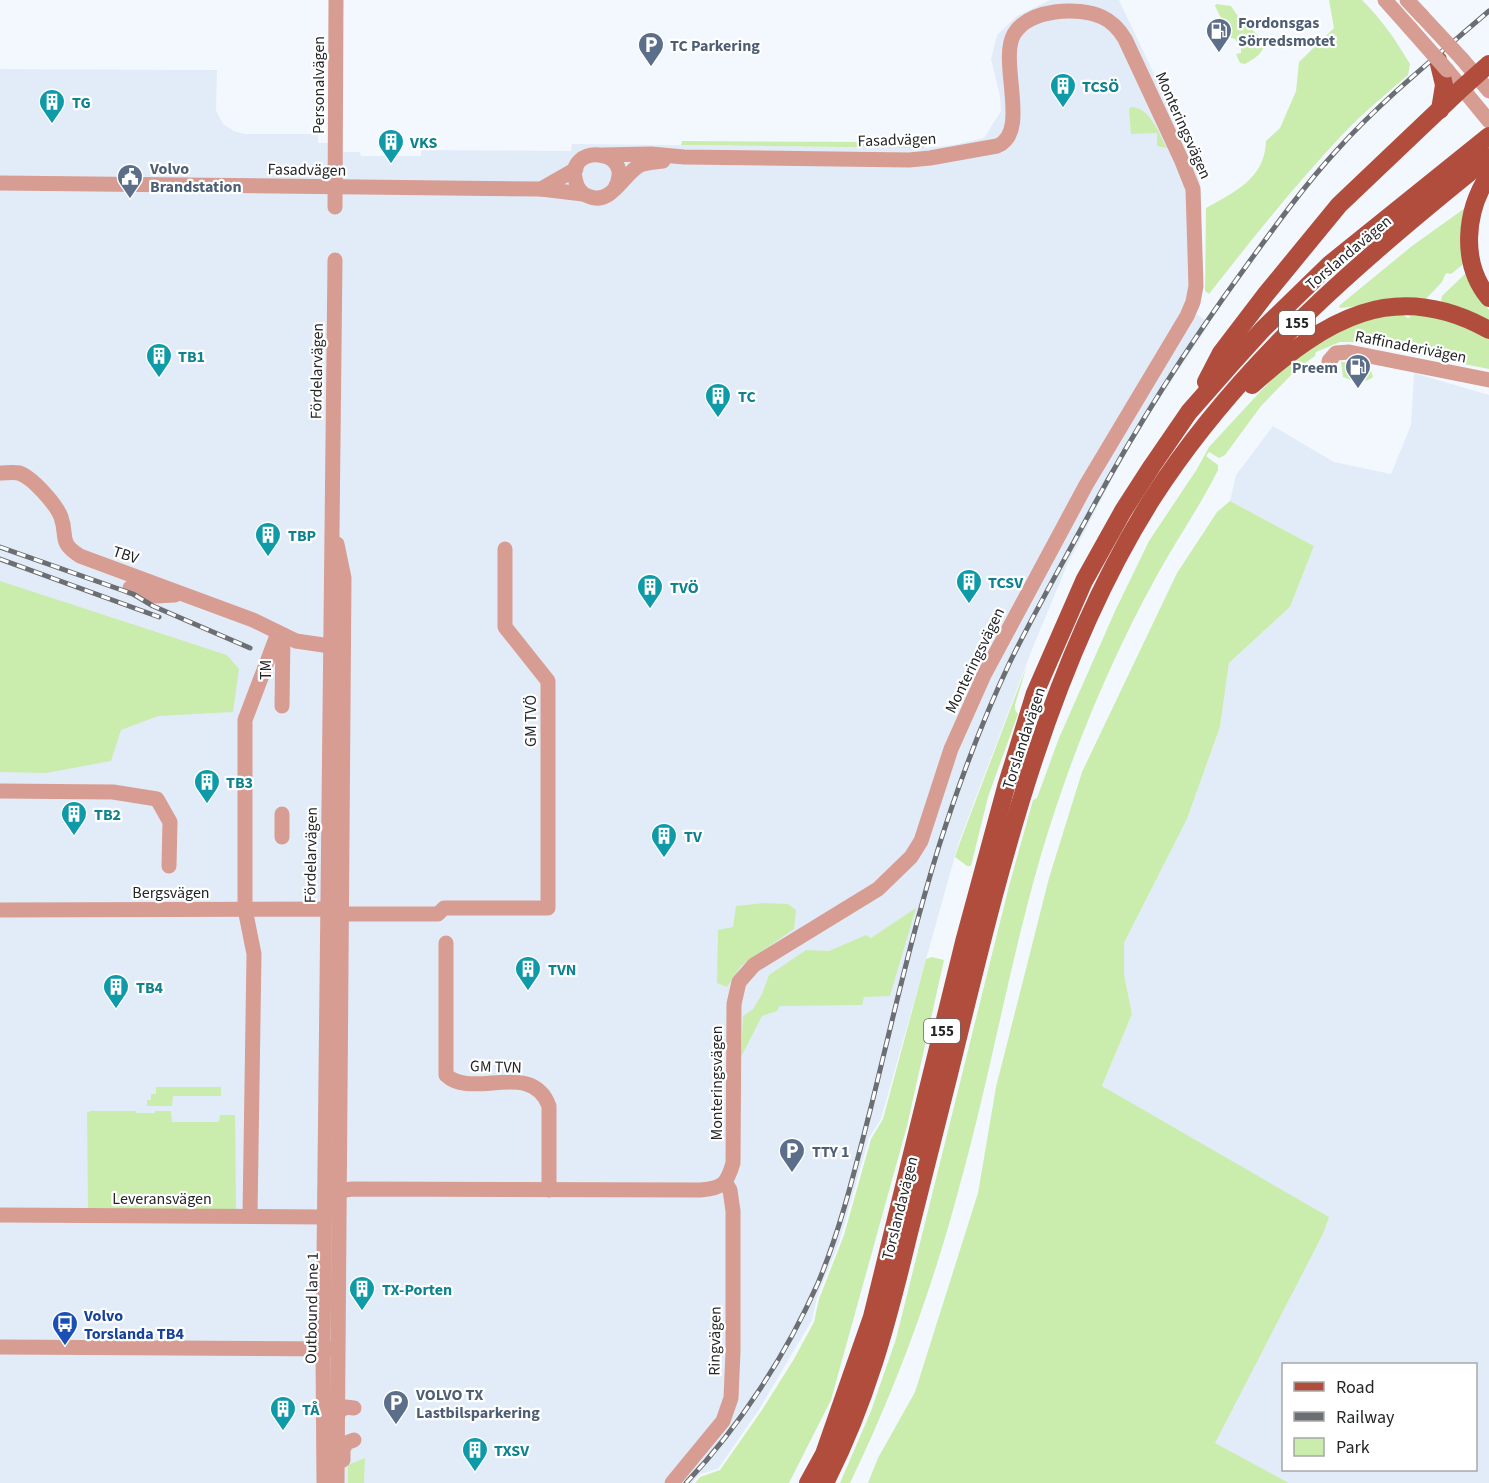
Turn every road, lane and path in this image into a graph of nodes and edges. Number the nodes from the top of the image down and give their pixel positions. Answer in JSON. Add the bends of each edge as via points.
{"nodes":[{"id":1,"x":336,"y":0,"type":"edge"},
{"id":2,"x":1385,"y":0,"type":"edge"},
{"id":3,"x":1407,"y":0,"type":"edge"},
{"id":4,"x":1011,"y":40,"type":"joint"},
{"id":5,"x":1489,"y":55,"type":"edge"},
{"id":6,"x":1462,"y":59,"type":"junction"},
{"id":7,"x":1438,"y":60,"type":"junction"},
{"id":8,"x":1482,"y":70,"type":"edge"},
{"id":9,"x":1461,"y":88,"type":"junction"},
{"id":10,"x":1489,"y":91,"type":"edge"},
{"id":11,"x":1440,"y":110,"type":"junction"},
{"id":12,"x":1489,"y":121,"type":"edge"},
{"id":13,"x":1489,"y":136,"type":"edge"},
{"id":14,"x":603,"y":155,"type":"junction"},
{"id":15,"x":684,"y":157,"type":"junction"},
{"id":16,"x":1489,"y":157,"type":"edge"},
{"id":17,"x":576,"y":169,"type":"junction"},
{"id":18,"x":1489,"y":175,"type":"edge"},
{"id":19,"x":0,"y":183,"type":"edge"},
{"id":20,"x":334,"y":188,"type":"junction"},
{"id":21,"x":615,"y":188,"type":"junction"},
{"id":22,"x":542,"y":189,"type":"junction"},
{"id":23,"x":584,"y":194,"type":"junction"},
{"id":24,"x":334,"y":207,"type":"dead end"},
{"id":25,"x":335,"y":260,"type":"dead end"},
{"id":26,"x":1489,"y":298,"type":"edge"},
{"id":27,"x":1489,"y":330,"type":"edge"},
{"id":28,"x":1329,"y":361,"type":"dead end"},
{"id":29,"x":1489,"y":380,"type":"edge"},
{"id":30,"x":1189,"y":412,"type":"junction"},
{"id":31,"x":1208,"y":423,"type":"junction"},
{"id":32,"x":0,"y":473,"type":"edge"},
{"id":33,"x":505,"y":549,"type":"dead end"},
{"id":34,"x":130,"y":588,"type":"dead end"},
{"id":35,"x":199,"y":600,"type":"junction"},
{"id":36,"x":280,"y":634,"type":"junction"},
{"id":37,"x":337,"y":646,"type":"junction"},
{"id":38,"x":282,"y":706,"type":"dead end"},
{"id":39,"x":0,"y":791,"type":"edge"},
{"id":40,"x":282,"y":814,"type":"dead end"},
{"id":41,"x":282,"y":837,"type":"dead end"},
{"id":42,"x":170,"y":866,"type":"dead end"},
{"id":43,"x":245,"y":909,"type":"junction"},
{"id":44,"x":0,"y":910,"type":"edge"},
{"id":45,"x":335,"y":911,"type":"junction"},
{"id":46,"x":446,"y":943,"type":"dead end"},
{"id":47,"x":725,"y":1182,"type":"junction"},
{"id":48,"x":549,"y":1190,"type":"junction"},
{"id":49,"x":335,"y":1191,"type":"junction"},
{"id":50,"x":0,"y":1215,"type":"edge"},
{"id":51,"x":250,"y":1216,"type":"junction"},
{"id":52,"x":324,"y":1217,"type":"junction"},
{"id":53,"x":0,"y":1347,"type":"edge"},
{"id":54,"x":333,"y":1349,"type":"junction"},
{"id":55,"x":342,"y":1397,"type":"junction"},
{"id":56,"x":327,"y":1425,"type":"junction"},
{"id":57,"x":354,"y":1440,"type":"dead end"},
{"id":58,"x":323,"y":1446,"type":"junction"},
{"id":59,"x":324,"y":1483,"type":"edge"},
{"id":60,"x":337,"y":1483,"type":"edge"},
{"id":61,"x":672,"y":1483,"type":"edge"},
{"id":62,"x":808,"y":1483,"type":"edge"},
{"id":63,"x":825,"y":1483,"type":"edge"}],
"edges":[{"from":1,"to":20,"type":"street","name":"Personalvägen"},
{"from":2,"to":7,"type":"street","bridge":true},
{"from":3,"to":6,"type":"street","bridge":true},
{"from":4,"to":15,"type":"street","name":"Fasadvägen","via":[[1011,134],[997,146],[909,160]]},
{"from":4,"to":47,"type":"street","name":"Monteringsvägen","via":[[1025,22],[1053,12],[1095,14],[1120,31],[1193,189],[1193,302],[1086,485],[984,675],[951,749],[921,841],[911,858],[878,889],[754,965],[739,982],[734,1004],[734,1163]]},
{"from":5,"to":6,"type":"main road"},
{"from":6,"to":8,"type":"street"},
{"from":7,"to":9,"type":"street","bridge":true},
{"from":7,"to":11,"type":"main road","via":[[1444,85]]},
{"from":8,"to":9,"type":"main road"},
{"from":8,"to":10,"type":"street"},
{"from":9,"to":11,"type":"main road"},
{"from":9,"to":12,"type":"street"},
{"from":11,"to":30,"type":"main road","via":[[1339,205],[1221,353]]},
{"from":13,"to":30,"type":"main road","name":"Torslandavägen","number":"155","via":[[1330,264],[1263,329]]},
{"from":14,"to":15,"type":"street","name":"Fasadvägen"},
{"from":14,"to":17,"type":"street","name":"Fasadvägen","via":[[587,156]]},
{"from":14,"to":21,"type":"street","via":[[618,169]]},
{"from":15,"to":21,"type":"street","name":"Fasadvägen","via":[[641,165]]},
{"from":16,"to":31,"type":"main road","name":"Torslandavägen","number":"155","via":[[1379,248],[1300,321],[1247,375]]},
{"from":17,"to":22,"type":"street","name":"Fasadvägen"},
{"from":17,"to":23,"type":"street","via":[[576,182]]},
{"from":18,"to":26,"type":"main road","via":[[1475,202],[1469,238],[1474,270]]},
{"from":19,"to":20,"type":"street","name":"Fasadvägen"},
{"from":20,"to":22,"type":"street","name":"Fasadvägen"},
{"from":20,"to":24,"type":"street","name":"Personalvägen"},
{"from":21,"to":23,"type":"street","name":"Fasadvägen","via":[[602,198]]},
{"from":22,"to":23,"type":"street","name":"Fasadvägen"},
{"from":25,"to":37,"type":"street","name":"Fördelarvägen","via":[[332,518]]},
{"from":27,"to":31,"type":"main road","via":[[1445,310],[1419,307],[1382,308],[1346,318],[1294,349]]},
{"from":28,"to":29,"type":"street","name":"Raffinaderivägen","via":[[1336,353],[1350,352]]},
{"from":30,"to":62,"type":"main road","name":"Torslandavägen","number":"155","via":[[1105,541],[1035,693],[988,848],[872,1317],[824,1454]]},
{"from":31,"to":63,"type":"main road","name":"Torslandavägen","number":"155","via":[[1135,528],[1084,630],[1047,725],[1004,855],[886,1325],[867,1389]]},
{"from":32,"to":35,"type":"street","name":"TBV","via":[[19,473],[55,506],[69,549]]},
{"from":33,"to":45,"type":"street","name":"GM TVÖ","via":[[506,627],[548,681],[548,908],[444,908],[438,914]]},
{"from":34,"to":35,"type":"street","via":[[156,596],[178,595]]},
{"from":35,"to":36,"type":"street","name":"TBV"},
{"from":36,"to":37,"type":"street","name":"TBV","via":[[297,641]]},
{"from":36,"to":38,"type":"street","name":"TM"},
{"from":36,"to":43,"type":"street","via":[[244,720]]},
{"from":37,"to":45,"type":"street","name":"Fördelarvägen"},
{"from":39,"to":42,"type":"street","via":[[113,792],[157,799],[170,822]]},
{"from":40,"to":41,"type":"street"},
{"from":43,"to":44,"type":"street","name":"Bergsvägen"},
{"from":43,"to":45,"type":"street","name":"Bergsvägen"},
{"from":43,"to":51,"type":"street","via":[[254,954]]},
{"from":45,"to":49,"type":"street","name":"Fördelarvägen"},
{"from":46,"to":48,"type":"street","name":"GM TVN","via":[[446,1074],[461,1082],[518,1083],[538,1088],[549,1106]]},
{"from":47,"to":48,"type":"street","via":[[718,1189],[701,1190]]},
{"from":47,"to":61,"type":"street","name":"Ringvägen","via":[[733,1211],[731,1398],[723,1421]]},
{"from":48,"to":49,"type":"street"},
{"from":49,"to":52,"type":"street"},
{"from":49,"to":54,"type":"street"},
{"from":50,"to":51,"type":"street","name":"Leveransvägen"},
{"from":51,"to":52,"type":"street","name":"Leveransvägen"},
{"from":52,"to":54,"type":"street"},
{"from":53,"to":54,"type":"street"},
{"from":54,"to":55,"type":"street"},
{"from":54,"to":55,"type":"street"},
{"from":54,"to":56,"type":"street","name":"Outbound lane 1"},
{"from":54,"to":58,"type":"street"},
{"from":55,"to":56,"type":"street"},
{"from":55,"to":60,"type":"street"},
{"from":56,"to":58,"type":"street"},
{"from":57,"to":60,"type":"street","via":[[346,1443],[343,1450],[342,1473]]},
{"from":58,"to":59,"type":"street"}]}
